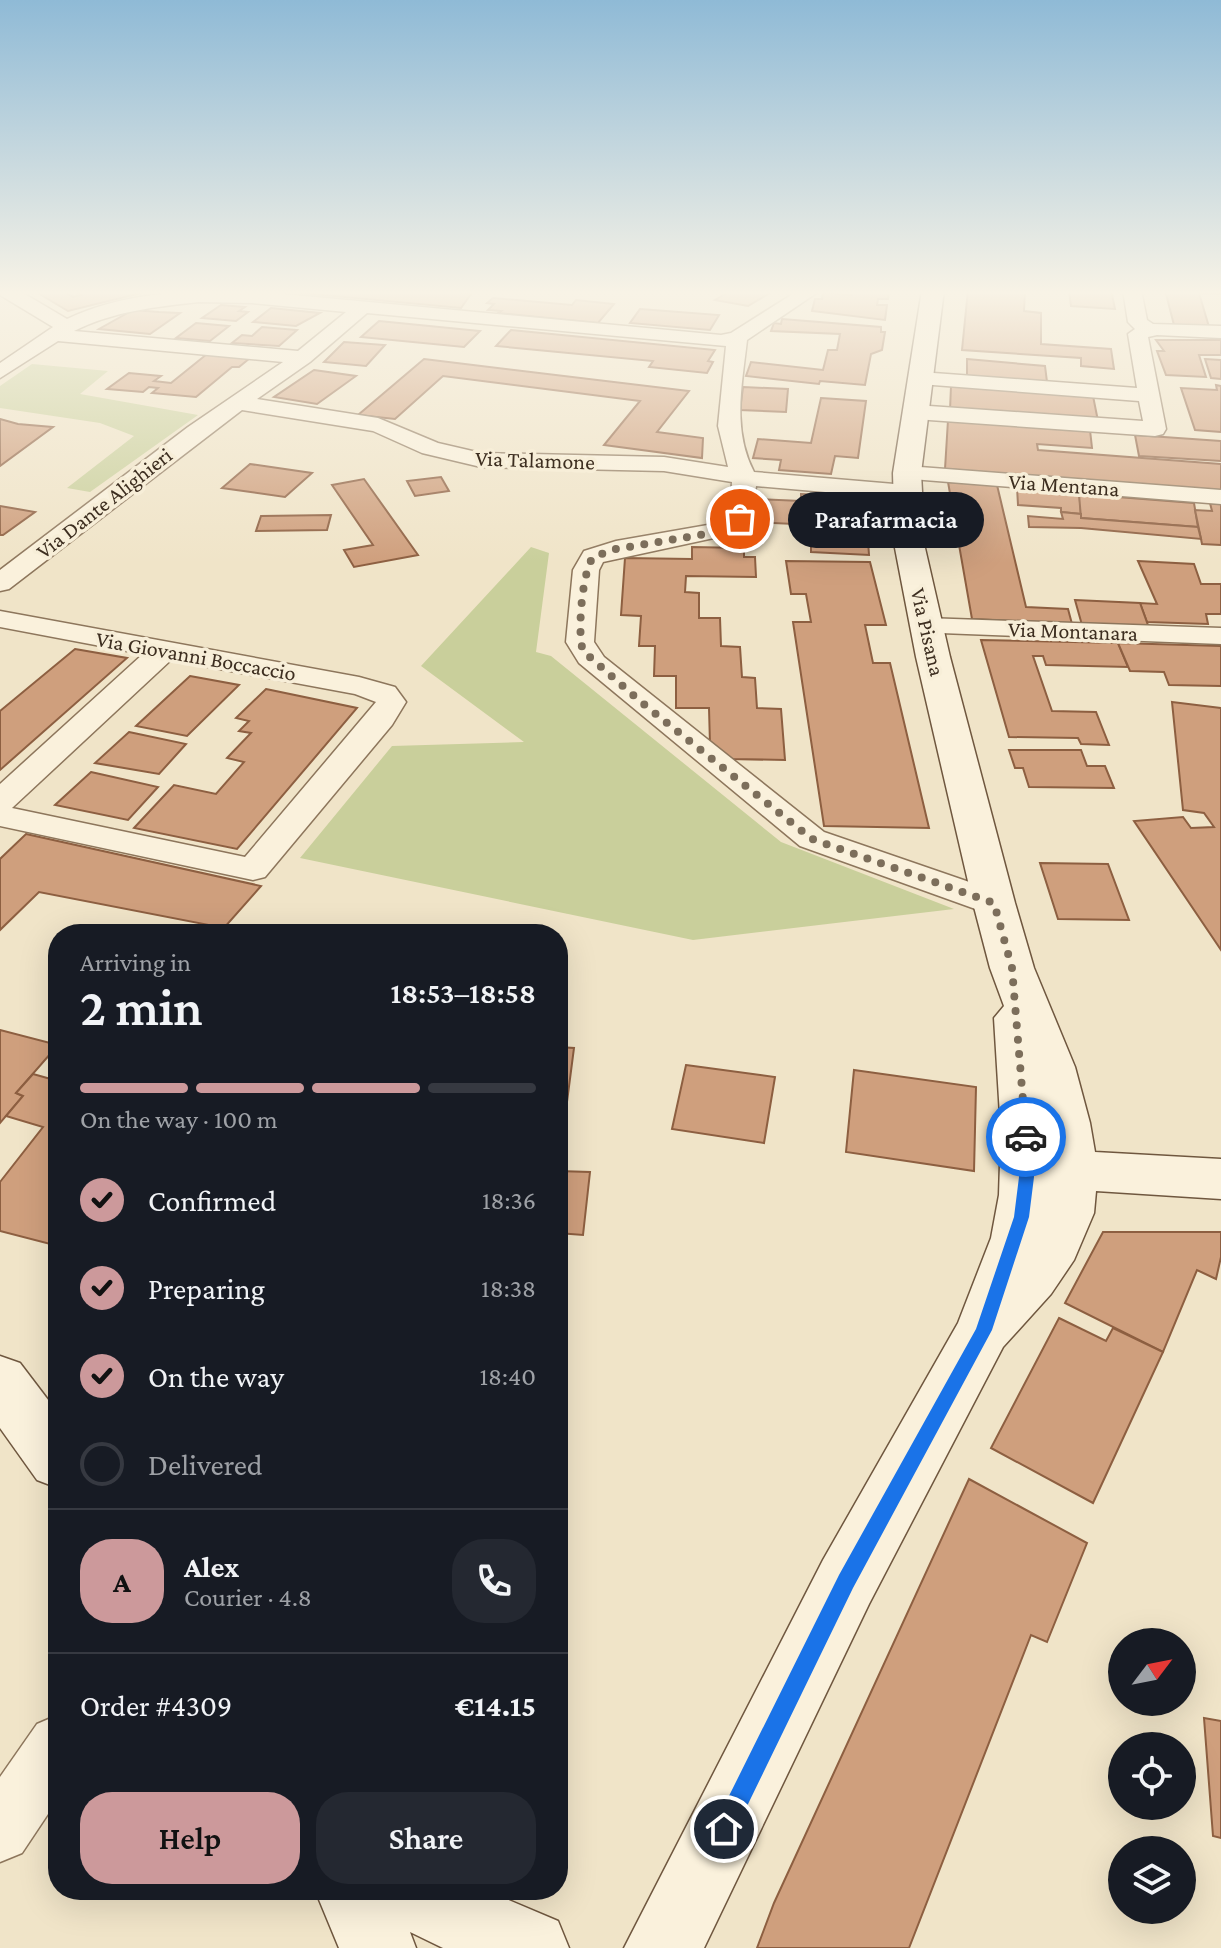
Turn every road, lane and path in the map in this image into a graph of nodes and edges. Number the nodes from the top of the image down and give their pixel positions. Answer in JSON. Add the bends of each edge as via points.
{"nodes":[{"id":1,"x":270,"y":381,"type":"edge"},
{"id":2,"x":733,"y":381,"type":"edge"},
{"id":3,"x":920,"y":381,"type":"edge"},
{"id":4,"x":959,"y":381,"type":"edge"},
{"id":5,"x":1144,"y":381,"type":"edge"},
{"id":6,"x":1147,"y":395,"type":"junction"},
{"id":7,"x":238,"y":403,"type":"junction"},
{"id":8,"x":915,"y":412,"type":"junction"},
{"id":9,"x":744,"y":476,"type":"junction"},
{"id":10,"x":906,"y":482,"type":"junction"},
{"id":11,"x":1221,"y":497,"type":"edge"},
{"id":12,"x":0,"y":547,"type":"edge"},
{"id":13,"x":41,"y":553,"type":"junction"},
{"id":14,"x":0,"y":583,"type":"edge"},
{"id":15,"x":0,"y":619,"type":"edge"},
{"id":16,"x":925,"y":626,"type":"junction"},
{"id":17,"x":1221,"y":636,"type":"edge"},
{"id":18,"x":165,"y":650,"type":"junction"},
{"id":19,"x":0,"y":802,"type":"edge"},
{"id":20,"x":0,"y":816,"type":"edge"},
{"id":21,"x":994,"y":903,"type":"junction"},
{"id":22,"x":1012,"y":968,"type":"junction"},
{"id":23,"x":1021,"y":1063,"type":"junction"},
{"id":24,"x":1072,"y":1170,"type":"junction"},
{"id":25,"x":1221,"y":1179,"type":"edge"},
{"id":26,"x":983,"y":1330,"type":"junction"},
{"id":27,"x":0,"y":1381,"type":"edge"},
{"id":28,"x":48,"y":1447,"type":"edge"},
{"id":29,"x":48,"y":1760,"type":"edge"},
{"id":30,"x":0,"y":1831,"type":"edge"},
{"id":31,"x":356,"y":1900,"type":"edge"},
{"id":32,"x":425,"y":1900,"type":"edge"},
{"id":33,"x":378,"y":1948,"type":"edge"},
{"id":34,"x":531,"y":1948,"type":"edge"},
{"id":35,"x":662,"y":1948,"type":"edge"}],
"edges":[{"from":1,"to":7,"type":"street","name":"Via Dante Alighieri"},
{"from":2,"to":9,"type":"street","via":[[729,416],[737,465]]},
{"from":3,"to":8,"type":"main road","name":"Via Pisana"},
{"from":4,"to":6,"type":"street"},
{"from":5,"to":6,"type":"street"},
{"from":6,"to":8,"type":"street","via":[[1155,429]]},
{"from":7,"to":9,"type":"street","name":"Via Talamone","via":[[378,425],[430,448],[481,460],[652,463]]},
{"from":7,"to":13,"type":"street","name":"Via Dante Alighieri"},
{"from":8,"to":10,"type":"main road","name":"Via Pisana"},
{"from":9,"to":10,"type":"street","name":"Via Talamone","via":[[788,484]]},
{"from":9,"to":21,"type":"street","via":[[742,513],[733,526],[593,557],[586,570],[583,651],[812,839]]},
{"from":10,"to":11,"type":"street","name":"Via Mentana"},
{"from":10,"to":16,"type":"main road","name":"Via Pisana","via":[[910,548]]},
{"from":12,"to":13,"type":"street"},
{"from":13,"to":14,"type":"street","name":"Via Dante Alighieri"},
{"from":15,"to":18,"type":"street","name":"Via Giovanni Boccaccio"},
{"from":16,"to":17,"type":"street","name":"Via Montanara"},
{"from":16,"to":21,"type":"main road","name":"Via Pisana"},
{"from":18,"to":19,"type":"street"},
{"from":18,"to":20,"type":"street","name":"Via Giovanni Boccaccio","via":[[367,688],[390,698],[390,705],[253,869]]},
{"from":21,"to":22,"type":"main road","name":"Via Pisana"},
{"from":22,"to":23,"type":"main road","name":"Via Pisana"},
{"from":22,"to":24,"type":"main road","name":"Via Pisana","via":[[1051,1067]]},
{"from":23,"to":24,"type":"main road","via":[[1055,1161]]},
{"from":23,"to":26,"type":"main road","name":"Via Pisana","via":[[1027,1157],[1022,1217]]},
{"from":24,"to":25,"type":"main road"},
{"from":24,"to":26,"type":"main road","name":"Via Pisana","via":[[1068,1213],[1055,1245]]},
{"from":26,"to":35,"type":"main road","name":"Via Pisana","via":[[846,1582]]},
{"from":27,"to":28,"type":"main road"},
{"from":29,"to":30,"type":"street"},
{"from":31,"to":33,"type":"main road"},
{"from":32,"to":34,"type":"main road"}]}
